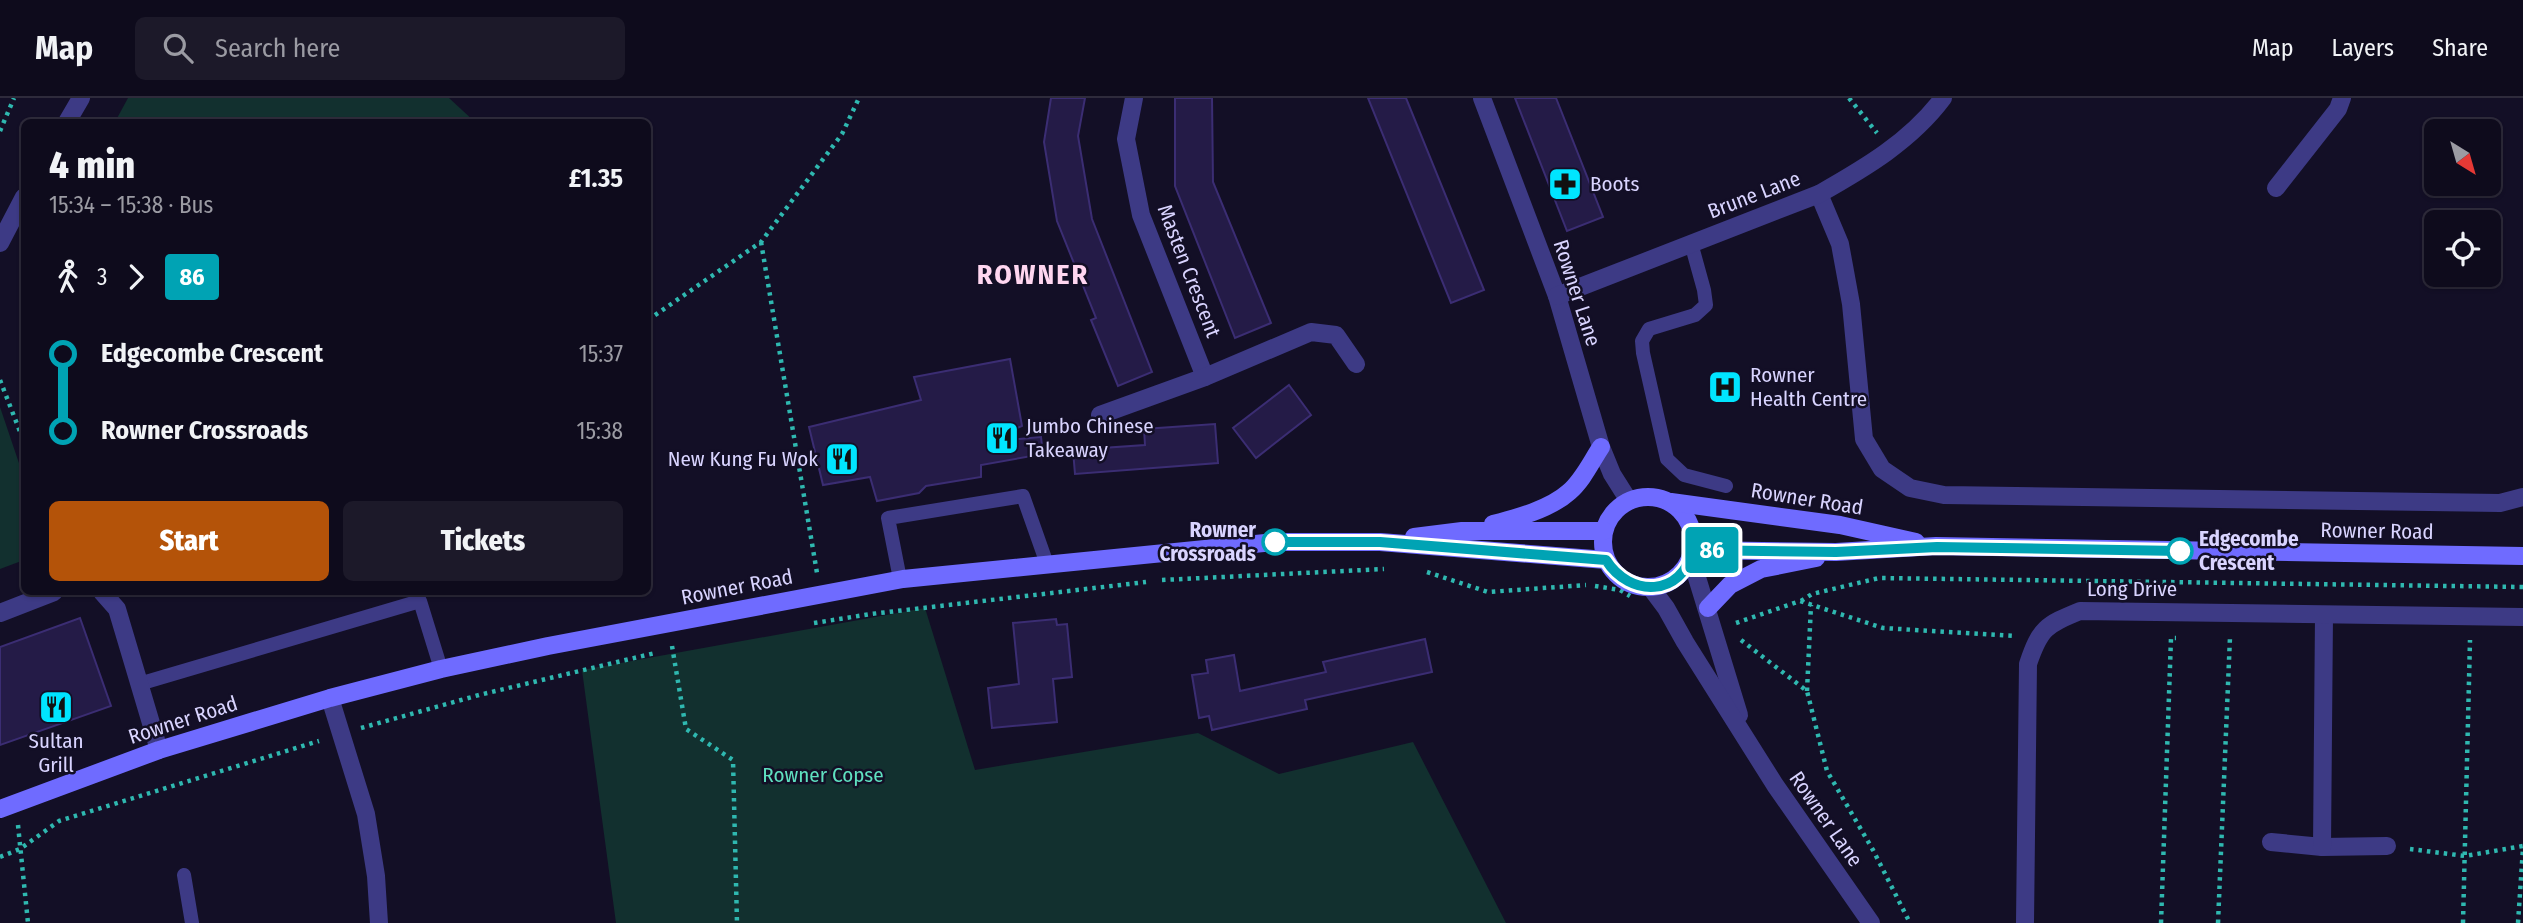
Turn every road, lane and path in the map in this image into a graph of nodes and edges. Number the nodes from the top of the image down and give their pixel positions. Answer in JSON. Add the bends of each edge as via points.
{"nodes":[{"id":1,"x":14,"y":98,"type":"edge"},
{"id":2,"x":81,"y":98,"type":"edge"},
{"id":3,"x":859,"y":98,"type":"edge"},
{"id":4,"x":1134,"y":98,"type":"edge"},
{"id":5,"x":1482,"y":98,"type":"edge"},
{"id":6,"x":1849,"y":98,"type":"edge"},
{"id":7,"x":1943,"y":98,"type":"edge"},
{"id":8,"x":2342,"y":98,"type":"edge"},
{"id":9,"x":69,"y":119,"type":"edge"},
{"id":10,"x":0,"y":131,"type":"edge"},
{"id":11,"x":1891,"y":150,"type":"junction"},
{"id":12,"x":2276,"y":188,"type":"dead end"},
{"id":13,"x":1819,"y":194,"type":"junction"},
{"id":14,"x":21,"y":203,"type":"edge"},
{"id":15,"x":761,"y":242,"type":"junction"},
{"id":16,"x":0,"y":243,"type":"edge"},
{"id":17,"x":1691,"y":243,"type":"junction"},
{"id":18,"x":1557,"y":296,"type":"junction"},
{"id":19,"x":651,"y":318,"type":"edge"},
{"id":20,"x":1356,"y":364,"type":"dead end"},
{"id":21,"x":1205,"y":377,"type":"junction"},
{"id":22,"x":0,"y":380,"type":"edge"},
{"id":23,"x":1100,"y":415,"type":"dead end"},
{"id":24,"x":21,"y":434,"type":"edge"},
{"id":25,"x":1601,"y":447,"type":"junction"},
{"id":26,"x":1726,"y":486,"type":"dead end"},
{"id":27,"x":2523,"y":497,"type":"edge"},
{"id":28,"x":1629,"y":501,"type":"junction"},
{"id":29,"x":1671,"y":502,"type":"junction"},
{"id":30,"x":1462,"y":531,"type":"junction"},
{"id":31,"x":1604,"y":531,"type":"junction"},
{"id":32,"x":1380,"y":542,"type":"junction"},
{"id":33,"x":1937,"y":547,"type":"junction"},
{"id":34,"x":1836,"y":552,"type":"junction"},
{"id":35,"x":1693,"y":554,"type":"junction"},
{"id":36,"x":2523,"y":555,"type":"edge"},
{"id":37,"x":1606,"y":560,"type":"junction"},
{"id":38,"x":1047,"y":564,"type":"junction"},
{"id":39,"x":1397,"y":568,"type":"dead end"},
{"id":40,"x":1421,"y":570,"type":"dead end"},
{"id":41,"x":900,"y":579,"type":"junction"},
{"id":42,"x":1160,"y":580,"type":"dead end"},
{"id":43,"x":1146,"y":582,"type":"dead end"},
{"id":44,"x":2523,"y":587,"type":"edge"},
{"id":45,"x":1651,"y":588,"type":"junction"},
{"id":46,"x":821,"y":594,"type":"junction"},
{"id":47,"x":46,"y":595,"type":"edge"},
{"id":48,"x":104,"y":595,"type":"edge"},
{"id":49,"x":1637,"y":600,"type":"dead end"},
{"id":50,"x":1800,"y":601,"type":"junction"},
{"id":51,"x":1811,"y":605,"type":"junction"},
{"id":52,"x":1708,"y":608,"type":"junction"},
{"id":53,"x":0,"y":613,"type":"edge"},
{"id":54,"x":2324,"y":615,"type":"junction"},
{"id":55,"x":2523,"y":617,"type":"edge"},
{"id":56,"x":668,"y":623,"type":"junction"},
{"id":57,"x":804,"y":624,"type":"dead end"},
{"id":58,"x":1724,"y":627,"type":"dead end"},
{"id":59,"x":1734,"y":635,"type":"dead end"},
{"id":60,"x":2017,"y":636,"type":"dead end"},
{"id":61,"x":2218,"y":637,"type":"dead end"},
{"id":62,"x":2230,"y":637,"type":"junction"},
{"id":63,"x":2243,"y":637,"type":"dead end"},
{"id":64,"x":2183,"y":638,"type":"dead end"},
{"id":65,"x":2457,"y":640,"type":"dead end"},
{"id":66,"x":2470,"y":640,"type":"junction"},
{"id":67,"x":2483,"y":640,"type":"dead end"},
{"id":68,"x":685,"y":645,"type":"dead end"},
{"id":69,"x":673,"y":649,"type":"junction"},
{"id":70,"x":441,"y":669,"type":"junction"},
{"id":71,"x":139,"y":684,"type":"junction"},
{"id":72,"x":1807,"y":691,"type":"junction"},
{"id":73,"x":330,"y":698,"type":"junction"},
{"id":74,"x":342,"y":734,"type":"junction"},
{"id":75,"x":1747,"y":738,"type":"junction"},
{"id":76,"x":159,"y":750,"type":"junction"},
{"id":77,"x":8,"y":806,"type":"edge"},
{"id":78,"x":2271,"y":842,"type":"dead end"},
{"id":79,"x":2387,"y":846,"type":"joint"},
{"id":80,"x":2322,"y":847,"type":"junction"},
{"id":81,"x":2523,"y":847,"type":"edge"},
{"id":82,"x":20,"y":849,"type":"junction"},
{"id":83,"x":2465,"y":856,"type":"junction"},
{"id":84,"x":0,"y":857,"type":"edge"},
{"id":85,"x":184,"y":875,"type":"dead end"},
{"id":86,"x":28,"y":923,"type":"edge"},
{"id":87,"x":192,"y":923,"type":"edge"},
{"id":88,"x":379,"y":923,"type":"edge"},
{"id":89,"x":737,"y":923,"type":"edge"},
{"id":90,"x":1871,"y":923,"type":"edge"},
{"id":91,"x":1910,"y":923,"type":"edge"},
{"id":92,"x":2025,"y":923,"type":"edge"},
{"id":93,"x":2161,"y":923,"type":"edge"},
{"id":94,"x":2218,"y":923,"type":"edge"},
{"id":95,"x":2463,"y":923,"type":"edge"},
{"id":96,"x":2518,"y":923,"type":"edge"}],
"edges":[{"from":1,"to":10,"type":"path"},
{"from":2,"to":9,"type":"street"},
{"from":3,"to":15,"type":"path","via":[[842,134]]},
{"from":4,"to":21,"type":"street","name":"Masten Crescent","via":[[1126,139],[1141,215]]},
{"from":5,"to":18,"type":"street","name":"Rowner Lane"},
{"from":6,"to":11,"type":"path"},
{"from":7,"to":11,"type":"street","name":"Brune Lane"},
{"from":8,"to":12,"type":"street"},
{"from":11,"to":13,"type":"street","name":"Brune Lane"},
{"from":13,"to":17,"type":"street","name":"Brune Lane"},
{"from":13,"to":27,"type":"street","via":[[1840,244],[1851,304],[1864,439],[1882,469],[1910,488],[1944,495],[2500,503]]},
{"from":14,"to":16,"type":"street"},
{"from":15,"to":19,"type":"path"},
{"from":15,"to":46,"type":"path"},
{"from":17,"to":18,"type":"street","name":"Brune Lane"},
{"from":17,"to":26,"type":"lane","via":[[1706,305],[1695,316],[1649,330],[1642,341],[1643,353],[1667,459],[1685,475]]},
{"from":18,"to":25,"type":"street","name":"Rowner Lane"},
{"from":20,"to":21,"type":"street","via":[[1336,335],[1311,332]]},
{"from":21,"to":23,"type":"street"},
{"from":22,"to":24,"type":"path"},
{"from":25,"to":28,"type":"street","name":"Rowner Lane"},
{"from":25,"to":30,"type":"main road","via":[[1568,493],[1514,519]]},
{"from":28,"to":29,"type":"main road","via":[[1657,497]]},
{"from":28,"to":31,"type":"main road","via":[[1609,518]]},
{"from":29,"to":33,"type":"main road","name":"Rowner Road","via":[[1840,525]]},
{"from":29,"to":35,"type":"main road","via":[[1689,522]]},
{"from":30,"to":31,"type":"main road","name":"Rowner Road"},
{"from":30,"to":32,"type":"main road","name":"Rowner Road"},
{"from":31,"to":37,"type":"main road"},
{"from":32,"to":37,"type":"main road","name":"Rowner Road"},
{"from":32,"to":38,"type":"main road","name":"Rowner Road","via":[[1274,542]]},
{"from":33,"to":34,"type":"main road","name":"Rowner Road"},
{"from":33,"to":36,"type":"main road","name":"Rowner Road"},
{"from":34,"to":35,"type":"main road","name":"Rowner Road"},
{"from":34,"to":52,"type":"main road","via":[[1761,569],[1730,585]]},
{"from":35,"to":45,"type":"main road","via":[[1676,579]]},
{"from":35,"to":52,"type":"street","name":"Rowner Lane"},
{"from":37,"to":45,"type":"main road","via":[[1624,581]]},
{"from":38,"to":41,"type":"main road","name":"Rowner Road"},
{"from":38,"to":41,"type":"lane","via":[[1023,496],[888,519]]},
{"from":39,"to":42,"type":"path"},
{"from":40,"to":49,"type":"path","via":[[1489,592],[1588,584],[1620,590]]},
{"from":41,"to":46,"type":"main road","name":"Rowner Road"},
{"from":43,"to":57,"type":"path"},
{"from":44,"to":50,"type":"path","via":[[1880,578]]},
{"from":45,"to":75,"type":"street","name":"Rowner Lane"},
{"from":46,"to":56,"type":"main road","name":"Rowner Road"},
{"from":47,"to":53,"type":"street"},
{"from":48,"to":71,"type":"street","via":[[117,610]]},
{"from":50,"to":51,"type":"path"},
{"from":50,"to":58,"type":"path"},
{"from":51,"to":60,"type":"path","via":[[1883,628]]},
{"from":51,"to":72,"type":"path"},
{"from":52,"to":75,"type":"street","name":"Rowner Lane"},
{"from":54,"to":55,"type":"street","name":"Long Drive"},
{"from":54,"to":80,"type":"street"},
{"from":54,"to":92,"type":"street","name":"Long Drive","via":[[2080,611],[2055,621],[2037,638],[2028,664]]},
{"from":56,"to":69,"type":"path"},
{"from":56,"to":70,"type":"main road","name":"Rowner Road"},
{"from":59,"to":72,"type":"path"},
{"from":61,"to":62,"type":"path"},
{"from":62,"to":63,"type":"path"},
{"from":62,"to":94,"type":"path"},
{"from":64,"to":93,"type":"path","via":[[2171,638]]},
{"from":65,"to":66,"type":"path"},
{"from":66,"to":67,"type":"path"},
{"from":66,"to":83,"type":"path"},
{"from":68,"to":69,"type":"path"},
{"from":69,"to":74,"type":"path","via":[[479,695]]},
{"from":69,"to":89,"type":"path","via":[[686,729],[733,760]]},
{"from":70,"to":71,"type":"lane","via":[[419,601]]},
{"from":70,"to":73,"type":"main road","name":"Rowner Road"},
{"from":71,"to":76,"type":"street"},
{"from":72,"to":91,"type":"path","via":[[1827,771]]},
{"from":73,"to":74,"type":"street"},
{"from":73,"to":76,"type":"main road","name":"Rowner Road"},
{"from":74,"to":82,"type":"path","via":[[59,821]]},
{"from":74,"to":88,"type":"street","via":[[366,814]]},
{"from":75,"to":90,"type":"street","name":"Rowner Lane"},
{"from":76,"to":77,"type":"main road","name":"Rowner Road"},
{"from":77,"to":82,"type":"path"},
{"from":78,"to":80,"type":"street"},
{"from":79,"to":80,"type":"street"},
{"from":79,"to":83,"type":"path"},
{"from":81,"to":83,"type":"path"},
{"from":81,"to":96,"type":"path"},
{"from":82,"to":84,"type":"path"},
{"from":82,"to":86,"type":"path"},
{"from":83,"to":95,"type":"path"},
{"from":85,"to":87,"type":"lane"}]}
